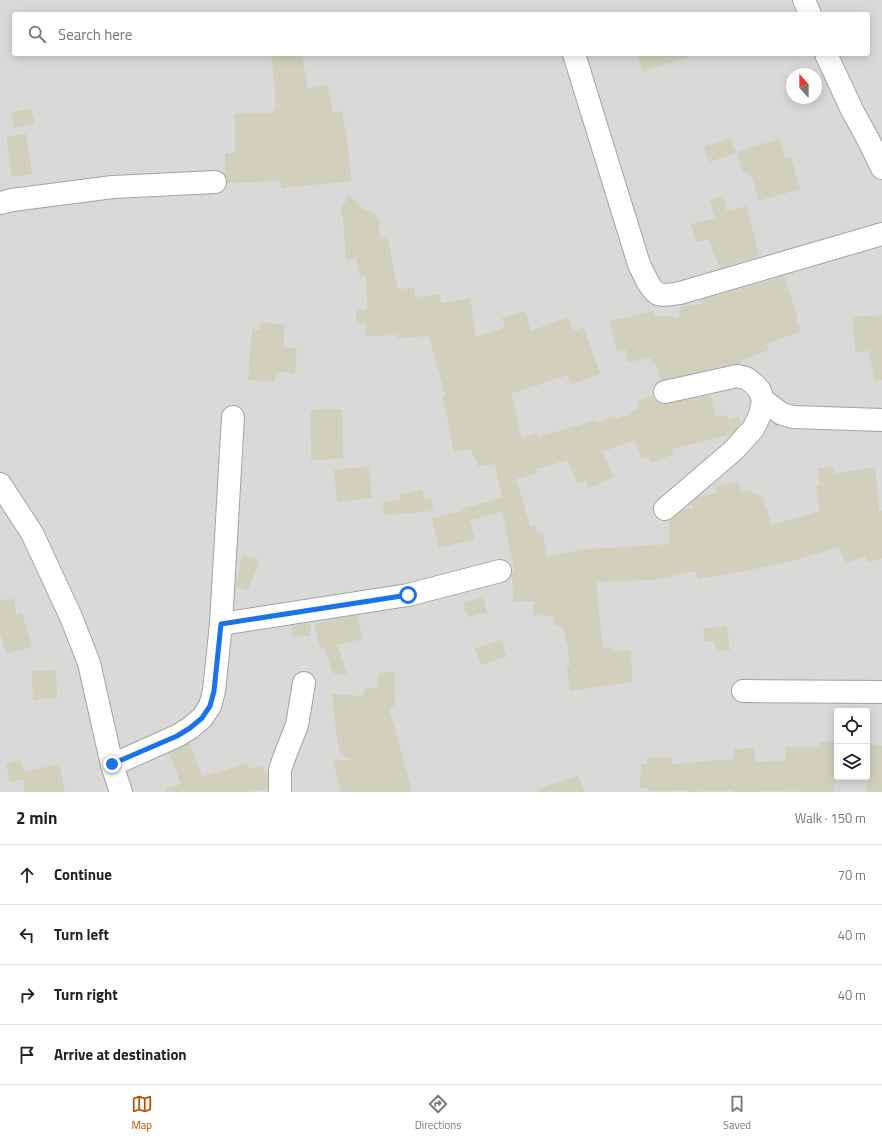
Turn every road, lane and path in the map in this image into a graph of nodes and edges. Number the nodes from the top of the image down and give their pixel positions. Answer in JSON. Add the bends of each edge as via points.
{"nodes":[{"id":1,"x":804,"y":0,"type":"edge"},
{"id":2,"x":809,"y":12,"type":"edge"},
{"id":3,"x":575,"y":56,"type":"edge"},
{"id":4,"x":827,"y":56,"type":"edge"},
{"id":5,"x":875,"y":139,"type":"edge"},
{"id":6,"x":882,"y":168,"type":"edge"},
{"id":7,"x":216,"y":182,"type":"dead end"},
{"id":8,"x":0,"y":202,"type":"edge"},
{"id":9,"x":882,"y":234,"type":"edge"},
{"id":10,"x":665,"y":392,"type":"dead end"},
{"id":11,"x":763,"y":400,"type":"junction"},
{"id":12,"x":233,"y":417,"type":"dead end"},
{"id":13,"x":882,"y":420,"type":"edge"},
{"id":14,"x":0,"y":484,"type":"edge"},
{"id":15,"x":665,"y":509,"type":"dead end"},
{"id":16,"x":500,"y":571,"type":"dead end"},
{"id":17,"x":221,"y":624,"type":"junction"},
{"id":18,"x":304,"y":683,"type":"dead end"},
{"id":19,"x":743,"y":691,"type":"dead end"},
{"id":20,"x":882,"y":692,"type":"edge"},
{"id":21,"x":112,"y":764,"type":"junction"},
{"id":22,"x":121,"y":792,"type":"edge"},
{"id":23,"x":280,"y":792,"type":"edge"}],
"edges":[{"from":1,"to":2,"type":"street"},
{"from":3,"to":9,"type":"street","via":[[639,264],[657,293],[680,293]]},
{"from":4,"to":5,"type":"street","via":[[852,110]]},
{"from":5,"to":6,"type":"street"},
{"from":7,"to":8,"type":"street","via":[[113,187]]},
{"from":10,"to":11,"type":"street","via":[[737,376],[746,378],[754,384]]},
{"from":11,"to":13,"type":"street","via":[[782,414],[793,417]]},
{"from":11,"to":15,"type":"street","via":[[760,415],[753,429],[734,450]]},
{"from":12,"to":17,"type":"street"},
{"from":14,"to":21,"type":"street","via":[[32,533],[71,617],[89,663]]},
{"from":16,"to":17,"type":"street","via":[[408,595]]},
{"from":17,"to":21,"type":"street","via":[[214,691],[210,706],[202,718],[177,736]]},
{"from":18,"to":23,"type":"street","via":[[297,725],[280,770]]},
{"from":19,"to":20,"type":"street"},
{"from":21,"to":22,"type":"street"}]}
